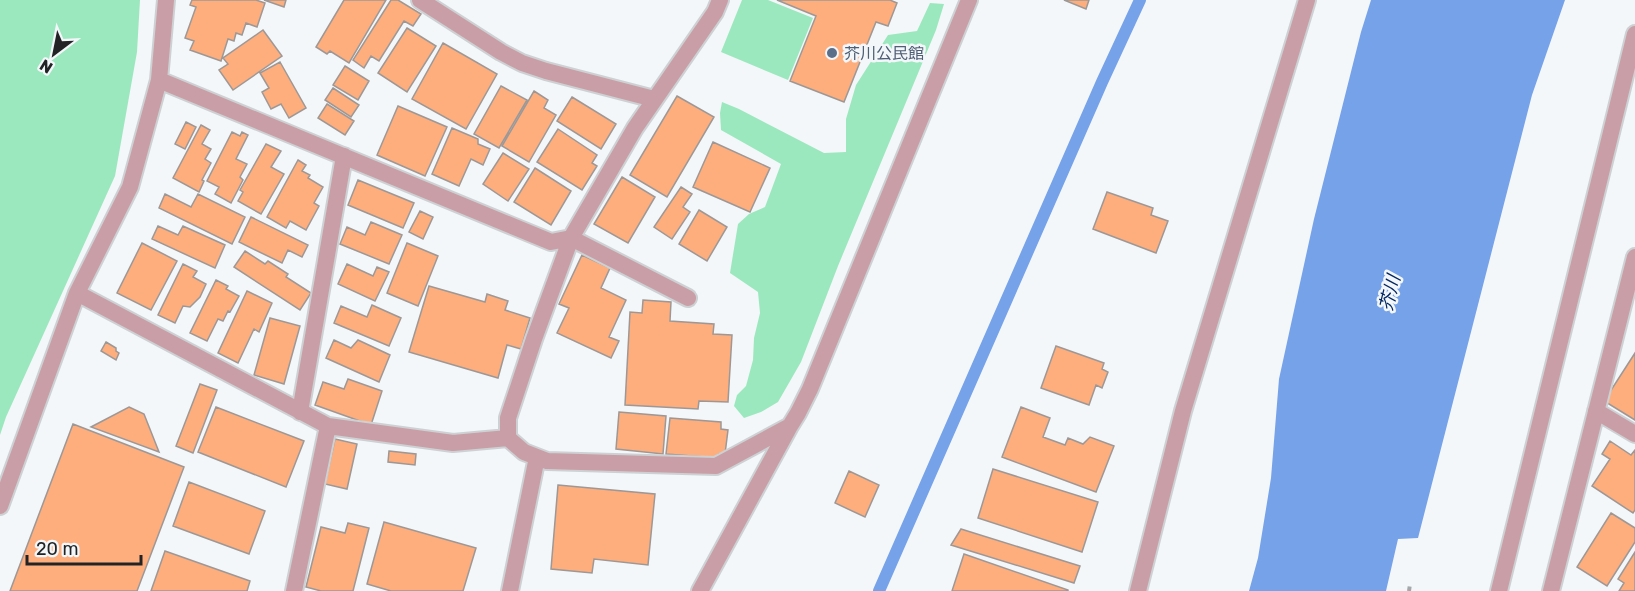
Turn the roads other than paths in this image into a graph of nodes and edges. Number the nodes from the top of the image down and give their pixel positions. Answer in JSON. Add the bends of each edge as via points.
{"nodes":[{"id":1,"x":166,"y":0,"type":"edge"},
{"id":2,"x":420,"y":0,"type":"edge"},
{"id":3,"x":720,"y":0,"type":"edge"},
{"id":4,"x":969,"y":0,"type":"edge"},
{"id":5,"x":1307,"y":0,"type":"edge"},
{"id":6,"x":1634,"y":38,"type":"edge"},
{"id":7,"x":1635,"y":64,"type":"edge"},
{"id":8,"x":159,"y":80,"type":"junction"},
{"id":9,"x":654,"y":99,"type":"junction"},
{"id":10,"x":344,"y":156,"type":"junction"},
{"id":11,"x":571,"y":238,"type":"junction"},
{"id":12,"x":1635,"y":257,"type":"edge"},
{"id":13,"x":77,"y":293,"type":"junction"},
{"id":14,"x":688,"y":298,"type":"dead end"},
{"id":15,"x":1596,"y":411,"type":"junction"},
{"id":16,"x":300,"y":412,"type":"junction"},
{"id":17,"x":328,"y":426,"type":"junction"},
{"id":18,"x":790,"y":426,"type":"junction"},
{"id":19,"x":1635,"y":434,"type":"edge"},
{"id":20,"x":508,"y":438,"type":"junction"},
{"id":21,"x":537,"y":457,"type":"junction"},
{"id":22,"x":0,"y":506,"type":"edge"},
{"id":23,"x":294,"y":591,"type":"edge"},
{"id":24,"x":510,"y":591,"type":"edge"},
{"id":25,"x":700,"y":591,"type":"edge"},
{"id":26,"x":1138,"y":591,"type":"edge"},
{"id":27,"x":1499,"y":591,"type":"edge"},
{"id":28,"x":1551,"y":591,"type":"edge"}],
"edges":[{"from":1,"to":8,"type":"street"},
{"from":2,"to":9,"type":"street","via":[[522,63]]},
{"from":3,"to":9,"type":"street"},
{"from":4,"to":18,"type":"street","via":[[810,389]]},
{"from":5,"to":26,"type":"street","via":[[1182,411]]},
{"from":6,"to":7,"type":"street"},
{"from":6,"to":27,"type":"street"},
{"from":8,"to":10,"type":"street"},
{"from":8,"to":13,"type":"street","via":[[130,187]]},
{"from":9,"to":11,"type":"street"},
{"from":10,"to":11,"type":"street","via":[[551,242]]},
{"from":10,"to":16,"type":"street"},
{"from":11,"to":14,"type":"street"},
{"from":11,"to":20,"type":"street","via":[[508,418]]},
{"from":12,"to":15,"type":"street"},
{"from":13,"to":16,"type":"street"},
{"from":13,"to":22,"type":"street"},
{"from":15,"to":19,"type":"street"},
{"from":15,"to":28,"type":"street"},
{"from":16,"to":17,"type":"street"},
{"from":17,"to":20,"type":"street","via":[[453,443]]},
{"from":17,"to":23,"type":"street"},
{"from":18,"to":21,"type":"street","via":[[716,466],[547,461]]},
{"from":18,"to":25,"type":"street"},
{"from":20,"to":21,"type":"street"},
{"from":21,"to":24,"type":"street"}]}
